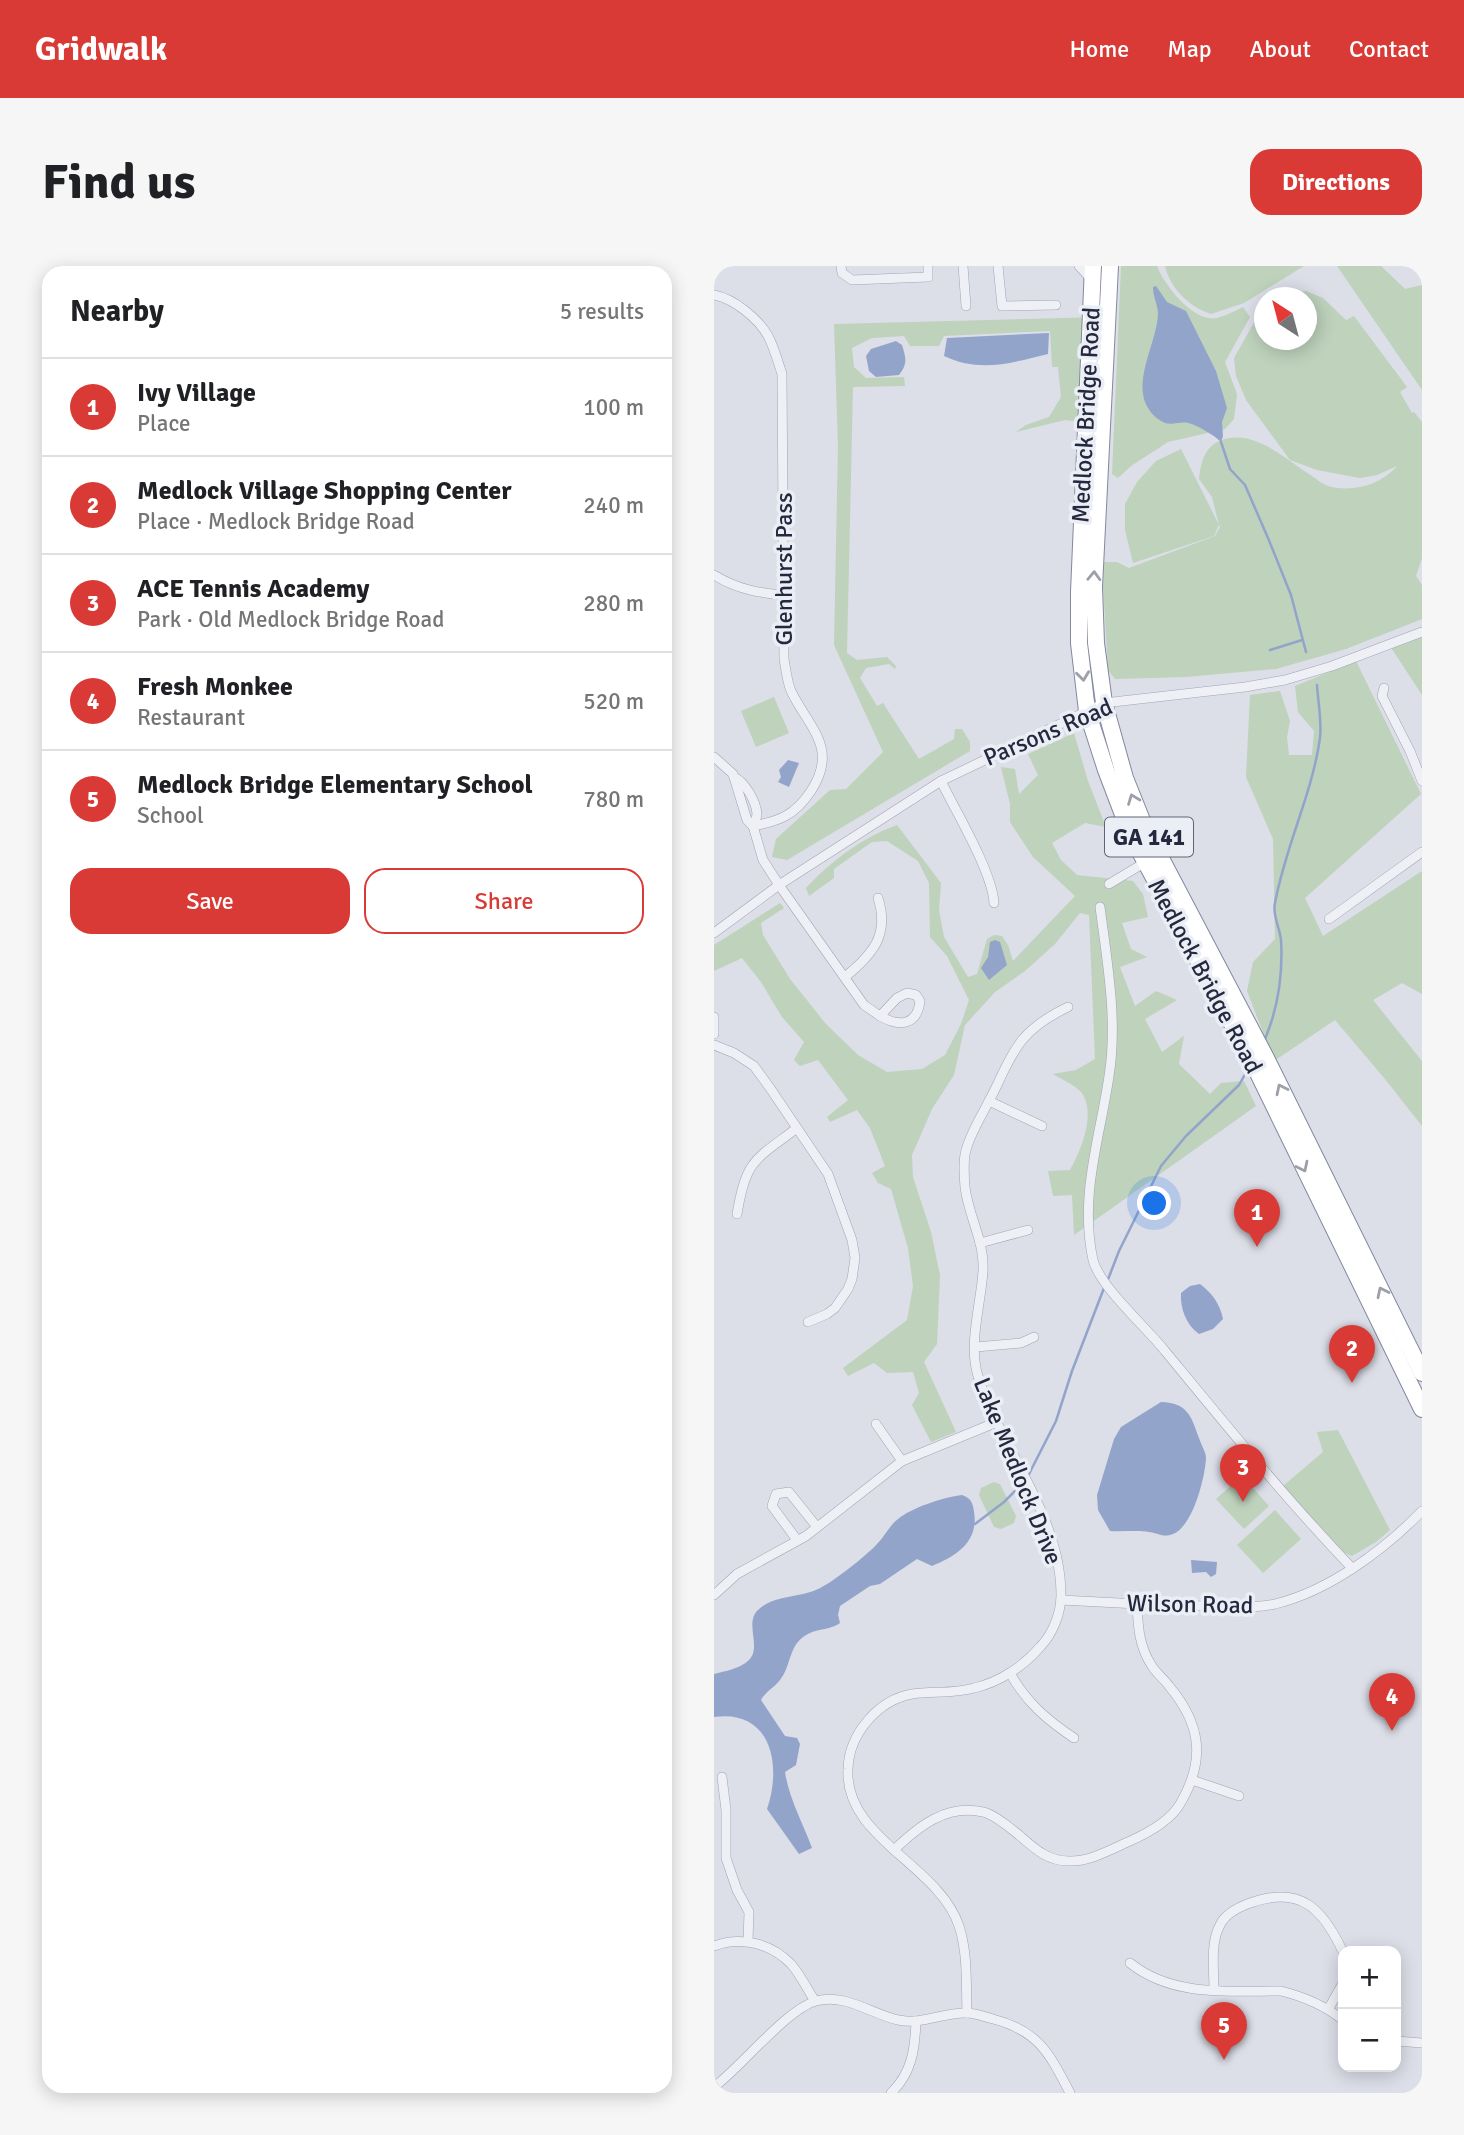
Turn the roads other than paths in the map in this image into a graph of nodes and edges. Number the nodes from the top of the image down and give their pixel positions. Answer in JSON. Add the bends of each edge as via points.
{"nodes":[{"id":1,"x":841,"y":266,"type":"edge"},
{"id":2,"x":928,"y":266,"type":"edge"},
{"id":3,"x":963,"y":266,"type":"edge"},
{"id":4,"x":998,"y":266,"type":"edge"},
{"id":5,"x":1079,"y":266,"type":"edge"},
{"id":6,"x":1110,"y":266,"type":"edge"},
{"id":7,"x":1093,"y":273,"type":"edge"},
{"id":8,"x":714,"y":295,"type":"edge"},
{"id":9,"x":1056,"y":305,"type":"dead end"},
{"id":10,"x":966,"y":306,"type":"dead end"},
{"id":11,"x":714,"y":575,"type":"edge"},
{"id":12,"x":785,"y":595,"type":"junction"},
{"id":13,"x":1422,"y":632,"type":"edge"},
{"id":14,"x":1384,"y":688,"type":"dead end"},
{"id":15,"x":1104,"y":703,"type":"junction"},
{"id":16,"x":1087,"y":711,"type":"junction"},
{"id":17,"x":714,"y":757,"type":"edge"},
{"id":18,"x":941,"y":781,"type":"junction"},
{"id":19,"x":1422,"y":781,"type":"edge"},
{"id":20,"x":753,"y":826,"type":"junction"},
{"id":21,"x":1422,"y":852,"type":"edge"},
{"id":22,"x":1144,"y":863,"type":"junction"},
{"id":23,"x":1110,"y":884,"type":"dead end"},
{"id":24,"x":779,"y":885,"type":"junction"},
{"id":25,"x":878,"y":898,"type":"dead end"},
{"id":26,"x":994,"y":903,"type":"dead end"},
{"id":27,"x":1100,"y":906,"type":"dead end"},
{"id":28,"x":1329,"y":919,"type":"dead end"},
{"id":29,"x":714,"y":933,"type":"edge"},
{"id":30,"x":845,"y":977,"type":"junction"},
{"id":31,"x":1068,"y":1007,"type":"dead end"},
{"id":32,"x":880,"y":1016,"type":"dead end"},
{"id":33,"x":714,"y":1017,"type":"edge"},
{"id":34,"x":714,"y":1034,"type":"edge"},
{"id":35,"x":714,"y":1045,"type":"edge"},
{"id":36,"x":989,"y":1101,"type":"junction"},
{"id":37,"x":1042,"y":1126,"type":"dead end"},
{"id":38,"x":797,"y":1128,"type":"junction"},
{"id":39,"x":737,"y":1214,"type":"dead end"},
{"id":40,"x":1028,"y":1230,"type":"dead end"},
{"id":41,"x":980,"y":1243,"type":"junction"},
{"id":42,"x":808,"y":1322,"type":"dead end"},
{"id":43,"x":1034,"y":1337,"type":"dead end"},
{"id":44,"x":976,"y":1347,"type":"junction"},
{"id":45,"x":1422,"y":1373,"type":"edge"},
{"id":46,"x":1422,"y":1409,"type":"edge"},
{"id":47,"x":997,"y":1422,"type":"junction"},
{"id":48,"x":876,"y":1424,"type":"dead end"},
{"id":49,"x":902,"y":1461,"type":"junction"},
{"id":50,"x":1422,"y":1511,"type":"edge"},
{"id":51,"x":817,"y":1527,"type":"junction"},
{"id":52,"x":797,"y":1540,"type":"junction"},
{"id":53,"x":1353,"y":1568,"type":"junction"},
{"id":54,"x":714,"y":1595,"type":"edge"},
{"id":55,"x":1061,"y":1600,"type":"junction"},
{"id":56,"x":1137,"y":1605,"type":"junction"},
{"id":57,"x":1010,"y":1673,"type":"junction"},
{"id":58,"x":1074,"y":1738,"type":"dead end"},
{"id":59,"x":722,"y":1777,"type":"dead end"},
{"id":60,"x":1192,"y":1780,"type":"junction"},
{"id":61,"x":1239,"y":1796,"type":"dead end"},
{"id":62,"x":894,"y":1850,"type":"junction"},
{"id":63,"x":748,"y":1941,"type":"junction"},
{"id":64,"x":714,"y":1945,"type":"edge"},
{"id":65,"x":1340,"y":1946,"type":"edge"},
{"id":66,"x":1130,"y":1963,"type":"dead end"},
{"id":67,"x":1214,"y":1990,"type":"junction"},
{"id":68,"x":1338,"y":1992,"type":"edge"},
{"id":69,"x":815,"y":2001,"type":"junction"},
{"id":70,"x":1329,"y":2008,"type":"junction"},
{"id":71,"x":967,"y":2013,"type":"junction"},
{"id":72,"x":1338,"y":2016,"type":"edge"},
{"id":73,"x":916,"y":2021,"type":"junction"},
{"id":74,"x":1401,"y":2041,"type":"edge"},
{"id":75,"x":1422,"y":2043,"type":"edge"},
{"id":76,"x":714,"y":2087,"type":"edge"},
{"id":77,"x":891,"y":2093,"type":"edge"},
{"id":78,"x":1070,"y":2093,"type":"edge"}],
"edges":[{"from":1,"to":2,"type":"street","via":[[842,273],[852,280],[928,277]]},
{"from":3,"to":10,"type":"street"},
{"from":4,"to":9,"type":"street","via":[[1002,306]]},
{"from":5,"to":7,"type":"street"},
{"from":15,"to":6,"type":"highway","name":"Medlock Bridge Road","number":"GA 141","one_way":true,"via":[[1094,587]]},
{"from":7,"to":16,"type":"highway","name":"Medlock Bridge Road","number":"GA 141","one_way":true,"via":[[1079,582],[1079,643]]},
{"from":8,"to":12,"type":"street","name":"Glenhurst Pass","via":[[732,302],[761,327],[782,374]]},
{"from":11,"to":12,"type":"street","via":[[755,593]]},
{"from":12,"to":20,"type":"street","name":"Glenhurst Pass","via":[[787,680],[820,739],[822,766],[807,798],[787,818]]},
{"from":13,"to":15,"type":"street","name":"Parsons Road","via":[[1292,678]]},
{"from":14,"to":19,"type":"street","via":[[1382,696]]},
{"from":15,"to":16,"type":"street","name":"Parsons Road"},
{"from":45,"to":15,"type":"highway","name":"Medlock Bridge Road","number":"GA 141","one_way":true,"via":[[1266,1058],[1145,828]]},
{"from":16,"to":18,"type":"street","name":"Parsons Road"},
{"from":16,"to":22,"type":"highway","name":"Medlock Bridge Road","number":"GA 141","via":[[1105,770]]},
{"from":17,"to":20,"type":"street","via":[[732,772]]},
{"from":18,"to":24,"type":"street","name":"Parsons Road"},
{"from":18,"to":26,"type":"street","via":[[986,873]]},
{"from":20,"to":24,"type":"street","via":[[763,860]]},
{"from":21,"to":28,"type":"street"},
{"from":22,"to":23,"type":"street"},
{"from":22,"to":46,"type":"highway","name":"Medlock Bridge Road","number":"GA 141","one_way":true,"via":[[1256,1069]]},
{"from":24,"to":29,"type":"street","name":"Parsons Road"},
{"from":24,"to":30,"type":"street"},
{"from":25,"to":30,"type":"street","via":[[883,926],[879,937],[872,952]]},
{"from":27,"to":53,"type":"street","via":[[1111,1023],[1109,1075],[1090,1166],[1089,1228],[1094,1262],[1125,1306],[1257,1464]]},
{"from":30,"to":32,"type":"street","via":[[864,1005]]},
{"from":31,"to":36,"type":"street","name":"Lake Medlock Drive","via":[[1024,1037]]},
{"from":33,"to":34,"type":"street"},
{"from":35,"to":38,"type":"street","via":[[754,1066]]},
{"from":36,"to":37,"type":"street"},
{"from":36,"to":41,"type":"street","name":"Lake Medlock Drive","via":[[970,1141],[964,1169]]},
{"from":38,"to":39,"type":"street","via":[[749,1167]]},
{"from":38,"to":42,"type":"street","via":[[828,1174],[855,1258],[842,1299],[827,1314]]},
{"from":40,"to":41,"type":"street"},
{"from":41,"to":44,"type":"street","name":"Lake Medlock Drive","via":[[984,1269]]},
{"from":43,"to":44,"type":"street","via":[[1021,1343]]},
{"from":44,"to":47,"type":"street","name":"Lake Medlock Drive","via":[[978,1376]]},
{"from":47,"to":49,"type":"street"},
{"from":47,"to":55,"type":"street","name":"Lake Medlock Drive","via":[[1059,1559]]},
{"from":48,"to":49,"type":"street"},
{"from":49,"to":51,"type":"street"},
{"from":50,"to":53,"type":"street","name":"Wilson Road"},
{"from":51,"to":52,"type":"street"},
{"from":51,"to":52,"type":"street","via":[[789,1492],[776,1494],[772,1506]]},
{"from":52,"to":54,"type":"street","via":[[737,1574]]},
{"from":53,"to":56,"type":"street","name":"Wilson Road","via":[[1302,1596],[1260,1606]]},
{"from":55,"to":56,"type":"street","name":"Wilson Road"},
{"from":55,"to":57,"type":"street","name":"Lake Medlock Drive","via":[[1046,1640]]},
{"from":56,"to":60,"type":"street","via":[[1141,1643],[1152,1666],[1188,1712],[1196,1734],[1198,1753]]},
{"from":57,"to":58,"type":"street","via":[[1038,1712]]},
{"from":57,"to":62,"type":"street","name":"Lake Medlock Drive","via":[[954,1693],[907,1695],[886,1705],[860,1729],[848,1768],[852,1797],[873,1831]]},
{"from":59,"to":63,"type":"street","via":[[726,1858],[749,1912]]},
{"from":60,"to":61,"type":"street"},
{"from":60,"to":62,"type":"street","via":[[1178,1808],[1143,1835],[1071,1862],[1038,1852],[985,1812],[953,1811],[929,1819]]},
{"from":62,"to":71,"type":"street","name":"Lake Medlock Drive","via":[[933,1884],[960,1927]]},
{"from":63,"to":64,"type":"street"},
{"from":63,"to":69,"type":"street","via":[[789,1962]]},
{"from":65,"to":67,"type":"street","via":[[1324,1916],[1303,1902],[1286,1896],[1241,1906],[1220,1923],[1215,1938]]},
{"from":66,"to":67,"type":"street","via":[[1167,1984]]},
{"from":67,"to":70,"type":"street","via":[[1281,1991]]},
{"from":68,"to":70,"type":"street"},
{"from":69,"to":73,"type":"street","via":[[843,2000],[896,2020]]},
{"from":69,"to":76,"type":"street","via":[[776,2029]]},
{"from":70,"to":72,"type":"street"},
{"from":71,"to":73,"type":"street"},
{"from":71,"to":78,"type":"street","via":[[1011,2024],[1037,2040]]},
{"from":73,"to":77,"type":"street","via":[[915,2051]]},
{"from":74,"to":75,"type":"street"}]}
